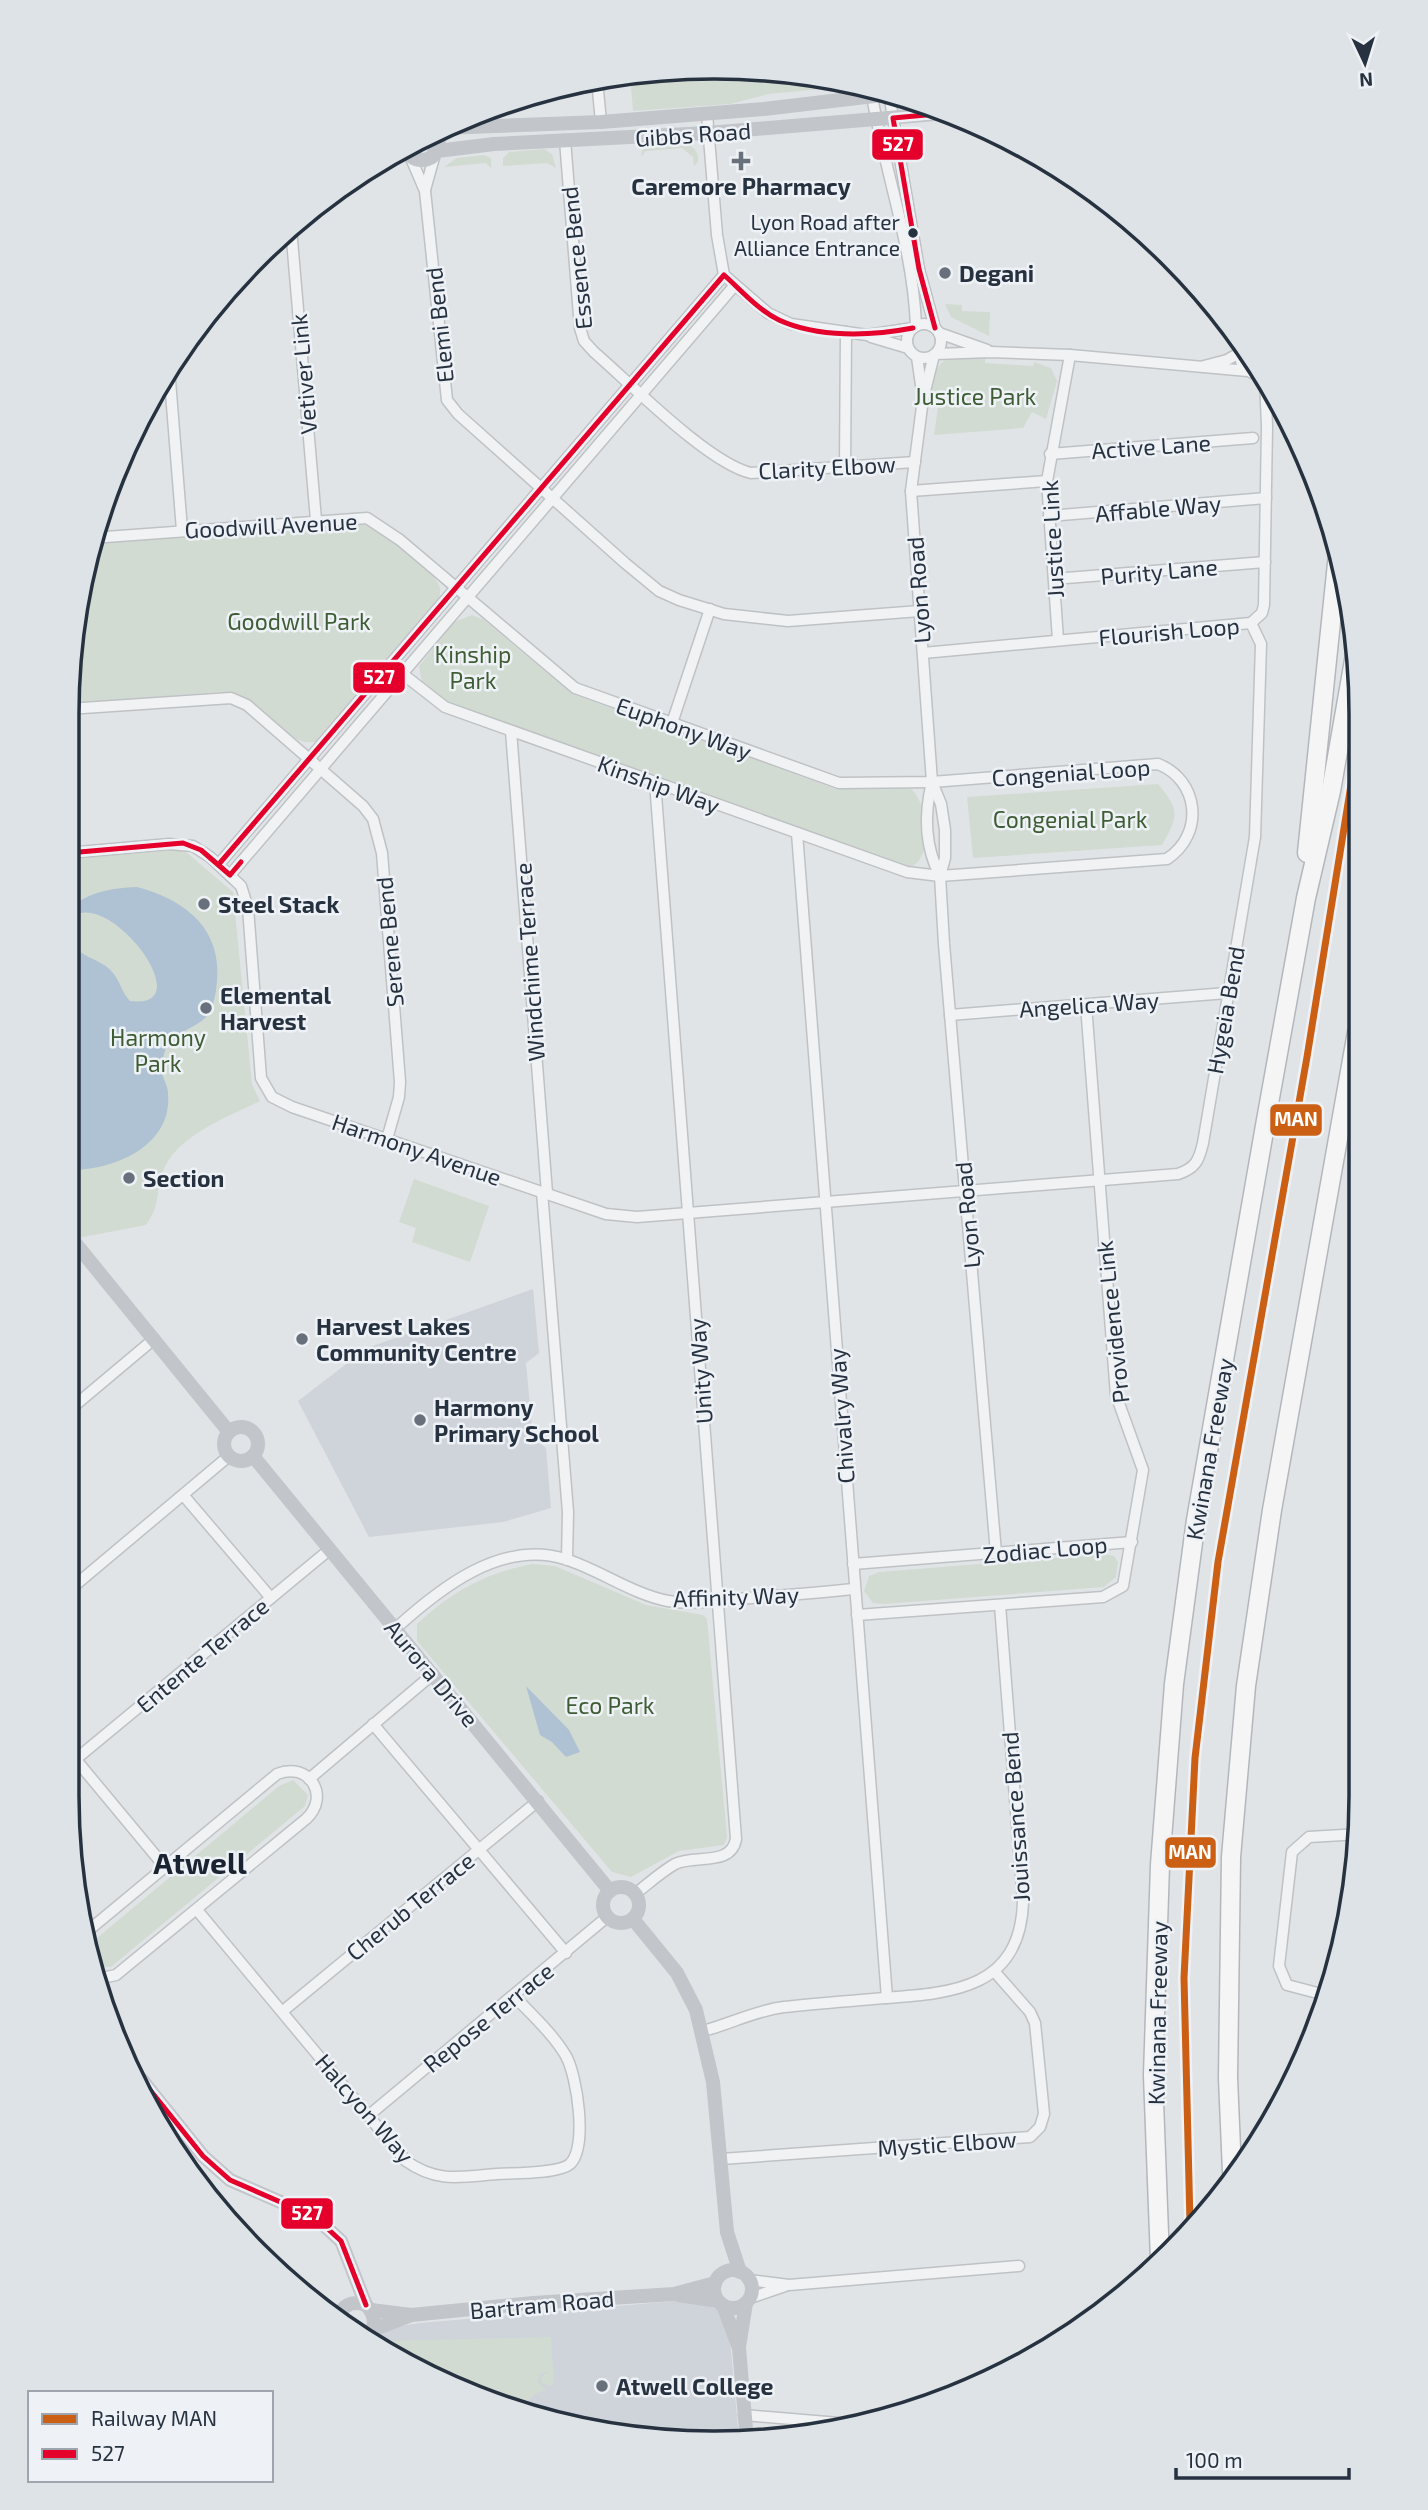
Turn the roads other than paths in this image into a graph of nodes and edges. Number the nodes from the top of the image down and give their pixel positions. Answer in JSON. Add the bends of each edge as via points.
{"nodes":[{"id":1,"x":598,"y":90,"type":"edge"},
{"id":2,"x":853,"y":94,"type":"edge"},
{"id":3,"x":872,"y":99,"type":"edge"},
{"id":4,"x":891,"y":104,"type":"edge"},
{"id":5,"x":707,"y":114,"type":"junction"},
{"id":6,"x":926,"y":115,"type":"edge"},
{"id":7,"x":893,"y":118,"type":"junction"},
{"id":8,"x":876,"y":119,"type":"junction"},
{"id":9,"x":601,"y":122,"type":"junction"},
{"id":10,"x":471,"y":127,"type":"edge"},
{"id":11,"x":708,"y":133,"type":"junction"},
{"id":12,"x":565,"y":140,"type":"junction"},
{"id":13,"x":438,"y":142,"type":"edge"},
{"id":14,"x":436,"y":152,"type":"junction"},
{"id":15,"x":412,"y":156,"type":"edge"},
{"id":16,"x":408,"y":158,"type":"edge"},
{"id":17,"x":425,"y":191,"type":"junction"},
{"id":18,"x":291,"y":240,"type":"edge"},
{"id":19,"x":724,"y":275,"type":"junction"},
{"id":20,"x":735,"y":285,"type":"junction"},
{"id":21,"x":915,"y":327,"type":"junction"},
{"id":22,"x":937,"y":330,"type":"junction"},
{"id":23,"x":846,"y":332,"type":"junction"},
{"id":24,"x":867,"y":335,"type":"junction"},
{"id":25,"x":908,"y":348,"type":"junction"},
{"id":26,"x":990,"y":352,"type":"junction"},
{"id":27,"x":1237,"y":353,"type":"edge"},
{"id":28,"x":935,"y":355,"type":"junction"},
{"id":29,"x":1070,"y":355,"type":"junction"},
{"id":30,"x":917,"y":357,"type":"junction"},
{"id":31,"x":1242,"y":361,"type":"edge"},
{"id":32,"x":1200,"y":367,"type":"junction"},
{"id":33,"x":1248,"y":371,"type":"joint"},
{"id":34,"x":630,"y":383,"type":"junction"},
{"id":35,"x":170,"y":386,"type":"edge"},
{"id":36,"x":641,"y":392,"type":"junction"},
{"id":37,"x":1265,"y":398,"type":"edge"},
{"id":38,"x":923,"y":399,"type":"junction"},
{"id":39,"x":1252,"y":438,"type":"dead end"},
{"id":40,"x":1050,"y":454,"type":"junction"},
{"id":41,"x":915,"y":462,"type":"junction"},
{"id":42,"x":845,"y":467,"type":"junction"},
{"id":43,"x":1047,"y":481,"type":"junction"},
{"id":44,"x":541,"y":489,"type":"junction"},
{"id":45,"x":911,"y":491,"type":"junction"},
{"id":46,"x":552,"y":498,"type":"junction"},
{"id":47,"x":1266,"y":498,"type":"junction"},
{"id":48,"x":1049,"y":516,"type":"junction"},
{"id":49,"x":316,"y":520,"type":"junction"},
{"id":50,"x":182,"y":530,"type":"junction"},
{"id":51,"x":104,"y":537,"type":"edge"},
{"id":52,"x":1265,"y":562,"type":"junction"},
{"id":53,"x":1054,"y":579,"type":"junction"},
{"id":54,"x":1335,"y":582,"type":"edge"},
{"id":55,"x":454,"y":588,"type":"junction"},
{"id":56,"x":465,"y":597,"type":"junction"},
{"id":57,"x":710,"y":609,"type":"junction"},
{"id":58,"x":920,"y":611,"type":"junction"},
{"id":59,"x":1251,"y":623,"type":"junction"},
{"id":60,"x":1058,"y":640,"type":"junction"},
{"id":61,"x":923,"y":653,"type":"junction"},
{"id":62,"x":390,"y":664,"type":"junction"},
{"id":63,"x":401,"y":674,"type":"junction"},
{"id":64,"x":1348,"y":692,"type":"edge"},
{"id":65,"x":79,"y":708,"type":"edge"},
{"id":66,"x":672,"y":723,"type":"junction"},
{"id":67,"x":511,"y":731,"type":"junction"},
{"id":68,"x":309,"y":758,"type":"junction"},
{"id":69,"x":320,"y":768,"type":"junction"},
{"id":70,"x":655,"y":782,"type":"junction"},
{"id":71,"x":932,"y":782,"type":"junction"},
{"id":72,"x":797,"y":833,"type":"junction"},
{"id":73,"x":79,"y":852,"type":"edge"},
{"id":74,"x":219,"y":864,"type":"junction"},
{"id":75,"x":230,"y":874,"type":"junction"},
{"id":76,"x":940,"y":876,"type":"junction"},
{"id":77,"x":1306,"y":898,"type":"junction"},
{"id":78,"x":1227,"y":993,"type":"junction"},
{"id":79,"x":1086,"y":1005,"type":"junction"},
{"id":80,"x":950,"y":1014,"type":"junction"},
{"id":81,"x":1349,"y":1078,"type":"edge"},
{"id":82,"x":1349,"y":1137,"type":"edge"},
{"id":83,"x":387,"y":1139,"type":"junction"},
{"id":84,"x":1100,"y":1181,"type":"junction"},
{"id":85,"x":965,"y":1192,"type":"junction"},
{"id":86,"x":544,"y":1193,"type":"junction"},
{"id":87,"x":1328,"y":1197,"type":"junction"},
{"id":88,"x":825,"y":1202,"type":"junction"},
{"id":89,"x":689,"y":1213,"type":"junction"},
{"id":90,"x":79,"y":1248,"type":"edge"},
{"id":91,"x":154,"y":1339,"type":"junction"},
{"id":92,"x":79,"y":1402,"type":"edge"},
{"id":93,"x":229,"y":1432,"type":"junction"},
{"id":94,"x":229,"y":1456,"type":"junction"},
{"id":95,"x":253,"y":1456,"type":"junction"},
{"id":96,"x":184,"y":1496,"type":"junction"},
{"id":97,"x":1132,"y":1542,"type":"junction"},
{"id":98,"x":329,"y":1550,"type":"junction"},
{"id":99,"x":996,"y":1553,"type":"junction"},
{"id":100,"x":567,"y":1560,"type":"junction"},
{"id":101,"x":853,"y":1564,"type":"junction"},
{"id":102,"x":79,"y":1582,"type":"edge"},
{"id":103,"x":854,"y":1589,"type":"junction"},
{"id":104,"x":271,"y":1598,"type":"junction"},
{"id":105,"x":718,"y":1601,"type":"junction"},
{"id":106,"x":1000,"y":1605,"type":"junction"},
{"id":107,"x":857,"y":1615,"type":"junction"},
{"id":108,"x":395,"y":1629,"type":"junction"},
{"id":109,"x":433,"y":1674,"type":"junction"},
{"id":110,"x":373,"y":1724,"type":"junction"},
{"id":111,"x":79,"y":1757,"type":"edge"},
{"id":112,"x":79,"y":1763,"type":"edge"},
{"id":113,"x":309,"y":1779,"type":"junction"},
{"id":114,"x":538,"y":1801,"type":"junction"},
{"id":115,"x":1348,"y":1835,"type":"edge"},
{"id":116,"x":478,"y":1850,"type":"junction"},
{"id":117,"x":165,"y":1867,"type":"junction"},
{"id":118,"x":610,"y":1891,"type":"junction"},
{"id":119,"x":635,"y":1894,"type":"junction"},
{"id":120,"x":197,"y":1910,"type":"junction"},
{"id":121,"x":607,"y":1917,"type":"junction"},
{"id":122,"x":633,"y":1919,"type":"junction"},
{"id":123,"x":93,"y":1927,"type":"edge"},
{"id":124,"x":566,"y":1953,"type":"junction"},
{"id":125,"x":994,"y":1971,"type":"junction"},
{"id":126,"x":105,"y":1977,"type":"edge"},
{"id":127,"x":1318,"y":1993,"type":"edge"},
{"id":128,"x":514,"y":1996,"type":"junction"},
{"id":129,"x":887,"y":1998,"type":"junction"},
{"id":130,"x":283,"y":2011,"type":"junction"},
{"id":131,"x":703,"y":2031,"type":"junction"},
{"id":132,"x":162,"y":2110,"type":"edge"},
{"id":133,"x":368,"y":2116,"type":"junction"},
{"id":134,"x":720,"y":2159,"type":"junction"},
{"id":135,"x":1232,"y":2164,"type":"edge"},
{"id":136,"x":727,"y":2232,"type":"junction"},
{"id":137,"x":1160,"y":2248,"type":"edge"},
{"id":138,"x":1019,"y":2266,"type":"dead end"},
{"id":139,"x":353,"y":2274,"type":"junction"},
{"id":140,"x":744,"y":2276,"type":"junction"},
{"id":141,"x":719,"y":2278,"type":"junction"},
{"id":142,"x":789,"y":2285,"type":"junction"},
{"id":143,"x":674,"y":2294,"type":"junction"},
{"id":144,"x":748,"y":2300,"type":"junction"},
{"id":145,"x":721,"y":2303,"type":"junction"},
{"id":146,"x":369,"y":2307,"type":"junction"},
{"id":147,"x":340,"y":2309,"type":"edge"},
{"id":148,"x":341,"y":2310,"type":"edge"},
{"id":149,"x":411,"y":2315,"type":"junction"},
{"id":150,"x":371,"y":2330,"type":"edge"},
{"id":151,"x":374,"y":2332,"type":"edge"},
{"id":152,"x":739,"y":2348,"type":"junction"},
{"id":153,"x":744,"y":2415,"type":"junction"},
{"id":154,"x":823,"y":2422,"type":"edge"},
{"id":155,"x":746,"y":2430,"type":"edge"}],
"edges":[{"from":1,"to":9,"type":"street"},
{"from":2,"to":5,"type":"street","name":"Gibbs Road"},
{"from":3,"to":8,"type":"street"},
{"from":4,"to":7,"type":"street"},
{"from":5,"to":9,"type":"street","name":"Gibbs Road"},
{"from":5,"to":11,"type":"street"},
{"from":6,"to":7,"type":"street","name":"Gibbs Road"},
{"from":7,"to":8,"type":"street","name":"Gibbs Road"},
{"from":7,"to":22,"type":"street","via":[[919,269]]},
{"from":8,"to":11,"type":"street","name":"Gibbs Road"},
{"from":8,"to":21,"type":"street","via":[[915,295]]},
{"from":9,"to":10,"type":"street","name":"Gibbs Road"},
{"from":11,"to":12,"type":"street","name":"Gibbs Road"},
{"from":11,"to":19,"type":"street"},
{"from":12,"to":14,"type":"street","name":"Gibbs Road"},
{"from":12,"to":34,"type":"street","name":"Essence Bend","via":[[580,328],[584,341]]},
{"from":13,"to":14,"type":"street"},
{"from":14,"to":15,"type":"street","name":"Gibbs Road","via":[[423,160]]},
{"from":14,"to":17,"type":"street","name":"Elemi Bend"},
{"from":16,"to":17,"type":"street","name":"Elemi Bend"},
{"from":17,"to":44,"type":"street","name":"Elemi Bend","via":[[447,400]]},
{"from":18,"to":49,"type":"street","name":"Vetiver Link"},
{"from":19,"to":20,"type":"street"},
{"from":19,"to":34,"type":"street"},
{"from":20,"to":23,"type":"street","via":[[779,320]]},
{"from":20,"to":36,"type":"street"},
{"from":21,"to":22,"type":"street","via":[[926,324]]},
{"from":21,"to":24,"type":"street"},
{"from":21,"to":25,"type":"street","via":[[907,337]]},
{"from":22,"to":26,"type":"street"},
{"from":22,"to":28,"type":"street","via":[[941,344]]},
{"from":23,"to":24,"type":"street"},
{"from":23,"to":42,"type":"street"},
{"from":24,"to":25,"type":"street"},
{"from":25,"to":30,"type":"street"},
{"from":26,"to":28,"type":"street"},
{"from":26,"to":29,"type":"street"},
{"from":27,"to":32,"type":"street"},
{"from":28,"to":30,"type":"street"},
{"from":28,"to":38,"type":"street","name":"Lyon Road"},
{"from":29,"to":32,"type":"street"},
{"from":29,"to":40,"type":"street","name":"Justice Link"},
{"from":30,"to":38,"type":"street","name":"Lyon Road"},
{"from":31,"to":33,"type":"street"},
{"from":32,"to":33,"type":"street"},
{"from":34,"to":36,"type":"street","name":"Essence Bend"},
{"from":34,"to":44,"type":"street"},
{"from":35,"to":50,"type":"street"},
{"from":36,"to":42,"type":"street","name":"Clarity Elbow","via":[[697,442],[737,469],[751,473]]},
{"from":36,"to":46,"type":"street"},
{"from":37,"to":47,"type":"street","name":"Flourish Loop"},
{"from":38,"to":41,"type":"street","name":"Lyon Road"},
{"from":39,"to":40,"type":"street","name":"Active Lane"},
{"from":40,"to":43,"type":"street","name":"Justice Link"},
{"from":41,"to":42,"type":"street","name":"Clarity Elbow"},
{"from":41,"to":45,"type":"street","name":"Lyon Road"},
{"from":43,"to":45,"type":"street"},
{"from":43,"to":48,"type":"street","name":"Justice Link"},
{"from":44,"to":46,"type":"street","name":"Elemi Bend"},
{"from":44,"to":55,"type":"street"},
{"from":45,"to":58,"type":"street","name":"Lyon Road"},
{"from":46,"to":56,"type":"street"},
{"from":46,"to":57,"type":"street","name":"Elemi Bend","via":[[659,592]]},
{"from":47,"to":48,"type":"street","name":"Affable Way"},
{"from":47,"to":52,"type":"street","name":"Flourish Loop"},
{"from":48,"to":53,"type":"street","name":"Justice Link"},
{"from":49,"to":50,"type":"street","name":"Goodwill Avenue"},
{"from":49,"to":55,"type":"street","name":"Goodwill Avenue","via":[[367,518]]},
{"from":50,"to":51,"type":"street","name":"Goodwill Avenue"},
{"from":52,"to":53,"type":"street","name":"Purity Lane"},
{"from":52,"to":59,"type":"street","name":"Flourish Loop","via":[[1264,605]]},
{"from":53,"to":60,"type":"street","name":"Justice Link"},
{"from":54,"to":77,"type":"highway","via":[[1304,877]]},
{"from":55,"to":56,"type":"street","name":"Goodwill Avenue"},
{"from":55,"to":62,"type":"street"},
{"from":56,"to":63,"type":"street"},
{"from":56,"to":66,"type":"street","name":"Euphony Way","via":[[564,682]]},
{"from":57,"to":58,"type":"street","name":"Elemi Bend","via":[[788,621]]},
{"from":57,"to":66,"type":"street"},
{"from":58,"to":61,"type":"street","name":"Lyon Road"},
{"from":59,"to":60,"type":"street","name":"Flourish Loop"},
{"from":59,"to":78,"type":"street","name":"Hygeia Bend","via":[[1261,644],[1257,815]]},
{"from":60,"to":61,"type":"street","name":"Flourish Loop"},
{"from":61,"to":71,"type":"street","name":"Lyon Road"},
{"from":62,"to":63,"type":"street","name":"Kinship Way"},
{"from":62,"to":68,"type":"street"},
{"from":63,"to":67,"type":"street","name":"Kinship Way","via":[[444,707]]},
{"from":63,"to":69,"type":"street"},
{"from":64,"to":77,"type":"highway","name":"Kwinana Freeway"},
{"from":65,"to":68,"type":"street","name":"Serene Bend","via":[[231,698],[247,705]]},
{"from":66,"to":71,"type":"street","name":"Euphony Way","via":[[839,783]]},
{"from":67,"to":70,"type":"street","name":"Kinship Way"},
{"from":67,"to":86,"type":"street","name":"Windchime Terrace"},
{"from":68,"to":69,"type":"street","name":"Serene Bend"},
{"from":68,"to":74,"type":"street"},
{"from":69,"to":75,"type":"street"},
{"from":69,"to":83,"type":"street","name":"Serene Bend","via":[[373,819],[382,853],[400,1082]]},
{"from":70,"to":72,"type":"street","name":"Kinship Way"},
{"from":70,"to":89,"type":"street","name":"Unity Way"},
{"from":71,"to":76,"type":"street","name":"Lyon Road","via":[[945,830]]},
{"from":71,"to":76,"type":"street","name":"Lyon Road","via":[[927,802],[928,839]]},
{"from":71,"to":76,"type":"street","name":"Congenial Loop","via":[[1158,764],[1183,781],[1193,814],[1183,844],[1167,859]]},
{"from":72,"to":76,"type":"street","name":"Kinship Way","via":[[907,872]]},
{"from":72,"to":88,"type":"street","name":"Chivalry Way"},
{"from":73,"to":74,"type":"street","name":"Harmony Avenue","via":[[183,843]]},
{"from":74,"to":75,"type":"street","name":"Harmony Avenue"},
{"from":75,"to":83,"type":"street","name":"Harmony Avenue","via":[[244,892],[248,908],[261,1078],[266,1089],[292,1107]]},
{"from":76,"to":80,"type":"street","name":"Lyon Road"},
{"from":77,"to":137,"type":"highway","name":"Kwinana Freeway","via":[[1196,1520],[1174,1684],[1160,1865],[1153,2075]]},
{"from":78,"to":79,"type":"street","name":"Angelica Way"},
{"from":78,"to":84,"type":"street","name":"Hygeia Bend","via":[[1198,1162],[1178,1174]]},
{"from":79,"to":80,"type":"street","name":"Angelica Way"},
{"from":79,"to":84,"type":"street","name":"Providence Link"},
{"from":80,"to":85,"type":"street","name":"Lyon Road"},
{"from":81,"to":87,"type":"highway"},
{"from":82,"to":87,"type":"highway"},
{"from":83,"to":86,"type":"street","name":"Harmony Avenue"},
{"from":84,"to":85,"type":"street","name":"Hygeia Bend"},
{"from":84,"to":97,"type":"street","name":"Providence Link","via":[[1116,1395],[1143,1470]]},
{"from":85,"to":88,"type":"street","name":"Harmony Avenue"},
{"from":85,"to":99,"type":"street","name":"Lyon Road"},
{"from":86,"to":89,"type":"street","name":"Harmony Avenue","via":[[620,1216]]},
{"from":86,"to":100,"type":"street","name":"Windchime Terrace","via":[[568,1512]]},
{"from":87,"to":135,"type":"highway","via":[[1246,1686],[1231,1857]]},
{"from":88,"to":89,"type":"street","name":"Harmony Avenue"},
{"from":88,"to":101,"type":"street","name":"Chivalry Way"},
{"from":89,"to":105,"type":"street","name":"Unity Way"},
{"from":90,"to":91,"type":"street"},
{"from":91,"to":92,"type":"street"},
{"from":91,"to":93,"type":"street"},
{"from":93,"to":94,"type":"street","via":[[224,1442]]},
{"from":93,"to":95,"type":"street","via":[[242,1427],[254,1433],[258,1447]]},
{"from":94,"to":95,"type":"street","via":[[239,1461]]},
{"from":94,"to":96,"type":"street"},
{"from":95,"to":98,"type":"street","name":"Aurora Drive"},
{"from":96,"to":102,"type":"street"},
{"from":96,"to":104,"type":"street"},
{"from":97,"to":99,"type":"street","name":"Zodiac Loop"},
{"from":97,"to":106,"type":"street","name":"Zodiac Loop","via":[[1123,1586],[1113,1594]]},
{"from":98,"to":104,"type":"street","name":"Entente Terrace"},
{"from":98,"to":108,"type":"street","name":"Aurora Drive"},
{"from":99,"to":101,"type":"street","name":"Zodiac Loop"},
{"from":100,"to":105,"type":"street","name":"Affinity Way","via":[[669,1601]]},
{"from":100,"to":108,"type":"street","name":"Affinity Way","via":[[521,1556],[467,1573],[429,1598]]},
{"from":101,"to":103,"type":"street","name":"Chivalry Way"},
{"from":103,"to":105,"type":"street","name":"Affinity Way"},
{"from":103,"to":107,"type":"street","name":"Chivalry Way"},
{"from":104,"to":111,"type":"street","name":"Entente Terrace"},
{"from":105,"to":119,"type":"street","name":"Unity Way","via":[[736,1843],[725,1856],[677,1863]]},
{"from":106,"to":107,"type":"street","name":"Zodiac Loop"},
{"from":106,"to":125,"type":"street","name":"Jouissance Bend","via":[[1023,1902],[1022,1924],[1012,1951]]},
{"from":107,"to":129,"type":"street","name":"Chivalry Way"},
{"from":108,"to":109,"type":"street","name":"Aurora Drive"},
{"from":109,"to":110,"type":"street"},
{"from":109,"to":114,"type":"street","name":"Aurora Drive"},
{"from":110,"to":113,"type":"street"},
{"from":110,"to":116,"type":"street"},
{"from":112,"to":117,"type":"street"},
{"from":113,"to":117,"type":"street","via":[[290,1769],[277,1774]]},
{"from":113,"to":120,"type":"street","via":[[317,1798],[315,1811]]},
{"from":114,"to":116,"type":"street","name":"Cherub Terrace"},
{"from":114,"to":118,"type":"street","name":"Aurora Drive"},
{"from":115,"to":127,"type":"street","via":[[1309,1837],[1292,1852],[1279,1966],[1287,1985]]},
{"from":116,"to":124,"type":"street"},
{"from":116,"to":130,"type":"street","name":"Cherub Terrace"},
{"from":117,"to":123,"type":"street"},
{"from":118,"to":119,"type":"street","via":[[620,1887]]},
{"from":118,"to":121,"type":"street","via":[[604,1900]]},
{"from":119,"to":122,"type":"street","via":[[639,1910]]},
{"from":120,"to":126,"type":"street","via":[[116,1975]]},
{"from":120,"to":130,"type":"street","name":"Halcyon Way"},
{"from":121,"to":122,"type":"street","via":[[617,1923]]},
{"from":121,"to":124,"type":"street","name":"Repose Terrace"},
{"from":122,"to":131,"type":"street","via":[[677,1973]]},
{"from":124,"to":128,"type":"street","name":"Repose Terrace"},
{"from":125,"to":129,"type":"street","name":"Jouissance Bend","via":[[968,1987],[941,1994]]},
{"from":125,"to":134,"type":"street","name":"Mystic Elbow","via":[[1035,2024],[1044,2114],[1030,2137]]},
{"from":128,"to":133,"type":"street","name":"Repose Terrace"},
{"from":128,"to":133,"type":"street","name":"Halcyon Way","via":[[568,2059],[581,2141],[569,2165],[446,2178],[424,2174],[405,2161]]},
{"from":129,"to":131,"type":"street","name":"Jouissance Bend","via":[[780,2007]]},
{"from":130,"to":133,"type":"street","name":"Halcyon Way"},
{"from":131,"to":134,"type":"street"},
{"from":132,"to":139,"type":"street","via":[[230,2180],[315,2217],[341,2241]]},
{"from":134,"to":136,"type":"street"},
{"from":136,"to":140,"type":"street"},
{"from":136,"to":141,"type":"street"},
{"from":138,"to":142,"type":"street"},
{"from":139,"to":146,"type":"street"},
{"from":139,"to":147,"type":"street"},
{"from":140,"to":141,"type":"street","name":"Bartram Road"},
{"from":140,"to":142,"type":"street"},
{"from":140,"to":144,"type":"street"},
{"from":141,"to":143,"type":"street","name":"Bartram Road"},
{"from":141,"to":145,"type":"street"},
{"from":142,"to":144,"type":"street"},
{"from":143,"to":145,"type":"street","name":"Bartram Road"},
{"from":143,"to":149,"type":"street","name":"Bartram Road"},
{"from":144,"to":145,"type":"street","name":"Bartram Road","via":[[735,2308]]},
{"from":144,"to":152,"type":"street"},
{"from":145,"to":152,"type":"street"},
{"from":146,"to":148,"type":"street","name":"Bartram Road","via":[[352,2302]]},
{"from":146,"to":149,"type":"street","name":"Bartram Road"},
{"from":146,"to":150,"type":"street","via":[[374,2324]]},
{"from":149,"to":151,"type":"street","name":"Bartram Road"},
{"from":152,"to":153,"type":"street"},
{"from":153,"to":154,"type":"street"},
{"from":153,"to":155,"type":"street"}]}
